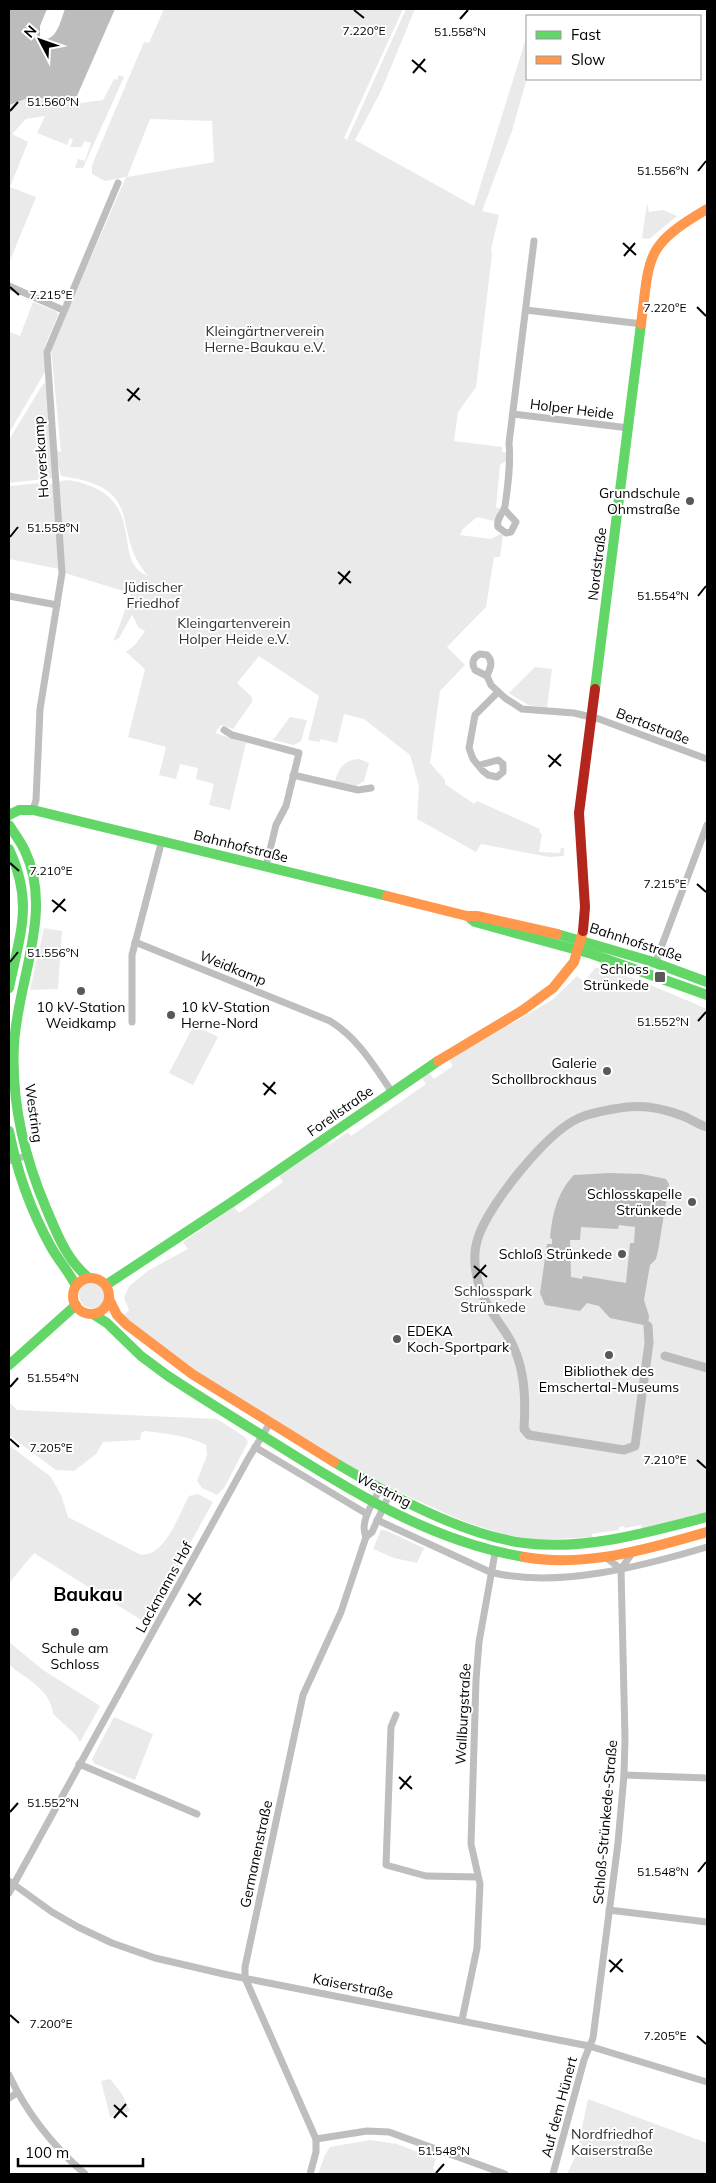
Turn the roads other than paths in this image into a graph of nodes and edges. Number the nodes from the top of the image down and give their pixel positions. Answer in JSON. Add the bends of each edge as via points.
{"nodes":[{"id":1,"x":118,"y":183,"type":"dead end"},
{"id":2,"x":707,"y":209,"type":"edge"},
{"id":3,"x":534,"y":242,"type":"dead end"},
{"id":4,"x":9,"y":286,"type":"edge"},
{"id":5,"x":63,"y":310,"type":"junction"},
{"id":6,"x":526,"y":310,"type":"junction"},
{"id":7,"x":642,"y":324,"type":"junction"},
{"id":8,"x":513,"y":414,"type":"junction"},
{"id":9,"x":629,"y":428,"type":"junction"},
{"id":10,"x":504,"y":509,"type":"dead end"},
{"id":11,"x":9,"y":596,"type":"edge"},
{"id":12,"x":57,"y":605,"type":"junction"},
{"id":13,"x":487,"y":676,"type":"dead end"},
{"id":14,"x":498,"y":692,"type":"junction"},
{"id":15,"x":591,"y":717,"type":"junction"},
{"id":16,"x":224,"y":730,"type":"dead end"},
{"id":17,"x":707,"y":759,"type":"edge"},
{"id":18,"x":480,"y":765,"type":"dead end"},
{"id":19,"x":294,"y":775,"type":"junction"},
{"id":20,"x":372,"y":788,"type":"dead end"},
{"id":21,"x":33,"y":810,"type":"junction"},
{"id":22,"x":9,"y":815,"type":"edge"},
{"id":23,"x":9,"y":825,"type":"edge"},
{"id":24,"x":707,"y":825,"type":"edge"},
{"id":25,"x":162,"y":840,"type":"junction"},
{"id":26,"x":9,"y":849,"type":"edge"},
{"id":27,"x":266,"y":866,"type":"junction"},
{"id":28,"x":467,"y":916,"type":"junction"},
{"id":29,"x":582,"y":939,"type":"junction"},
{"id":30,"x":135,"y":942,"type":"junction"},
{"id":31,"x":579,"y":950,"type":"junction"},
{"id":32,"x":656,"y":961,"type":"junction"},
{"id":33,"x":707,"y":982,"type":"edge"},
{"id":34,"x":9,"y":988,"type":"edge"},
{"id":35,"x":707,"y":995,"type":"edge"},
{"id":36,"x":132,"y":1022,"type":"dead end"},
{"id":37,"x":392,"y":1092,"type":"junction"},
{"id":38,"x":9,"y":1132,"type":"edge"},
{"id":39,"x":26,"y":1156,"type":"junction"},
{"id":40,"x":12,"y":1160,"type":"edge"},
{"id":41,"x":89,"y":1278,"type":"junction"},
{"id":42,"x":106,"y":1285,"type":"junction"},
{"id":43,"x":76,"y":1286,"type":"junction"},
{"id":44,"x":109,"y":1299,"type":"junction"},
{"id":45,"x":76,"y":1305,"type":"junction"},
{"id":46,"x":92,"y":1314,"type":"junction"},
{"id":47,"x":9,"y":1365,"type":"edge"},
{"id":48,"x":270,"y":1423,"type":"junction"},
{"id":49,"x":262,"y":1435,"type":"junction"},
{"id":50,"x":255,"y":1447,"type":"junction"},
{"id":51,"x":380,"y":1489,"type":"junction"},
{"id":52,"x":390,"y":1493,"type":"junction"},
{"id":53,"x":374,"y":1501,"type":"junction"},
{"id":54,"x":384,"y":1507,"type":"junction"},
{"id":55,"x":367,"y":1514,"type":"junction"},
{"id":56,"x":707,"y":1517,"type":"edge"},
{"id":57,"x":377,"y":1520,"type":"junction"},
{"id":58,"x":707,"y":1532,"type":"edge"},
{"id":59,"x":366,"y":1537,"type":"junction"},
{"id":60,"x":707,"y":1547,"type":"edge"},
{"id":61,"x":635,"y":1550,"type":"junction"},
{"id":62,"x":495,"y":1553,"type":"junction"},
{"id":63,"x":604,"y":1555,"type":"junction"},
{"id":64,"x":621,"y":1569,"type":"junction"},
{"id":65,"x":490,"y":1572,"type":"junction"},
{"id":66,"x":396,"y":1714,"type":"dead end"},
{"id":67,"x":79,"y":1764,"type":"junction"},
{"id":68,"x":624,"y":1775,"type":"junction"},
{"id":69,"x":707,"y":1778,"type":"edge"},
{"id":70,"x":197,"y":1814,"type":"dead end"},
{"id":71,"x":477,"y":1877,"type":"junction"},
{"id":72,"x":11,"y":1883,"type":"edge"},
{"id":73,"x":9,"y":1893,"type":"edge"},
{"id":74,"x":609,"y":1910,"type":"junction"},
{"id":75,"x":707,"y":1922,"type":"edge"},
{"id":76,"x":245,"y":1978,"type":"junction"},
{"id":77,"x":462,"y":2020,"type":"junction"},
{"id":78,"x":590,"y":2046,"type":"junction"},
{"id":79,"x":9,"y":2075,"type":"edge"},
{"id":80,"x":707,"y":2082,"type":"edge"},
{"id":81,"x":17,"y":2093,"type":"junction"},
{"id":82,"x":9,"y":2098,"type":"edge"},
{"id":83,"x":316,"y":2139,"type":"junction"},
{"id":84,"x":85,"y":2174,"type":"edge"},
{"id":85,"x":310,"y":2174,"type":"edge"},
{"id":86,"x":505,"y":2174,"type":"edge"},
{"id":87,"x":553,"y":2174,"type":"edge"}],
"edges":[{"from":1,"to":5,"type":"street","name":"Hoverskamp"},
{"from":2,"to":7,"type":"street","name":"Nordstraße","via":[[667,234],[654,248]]},
{"from":3,"to":6,"type":"street","name":"Holper Heide"},
{"from":4,"to":5,"type":"street"},
{"from":5,"to":12,"type":"street","name":"Hoverskamp","via":[[49,342],[46,359],[62,564]]},
{"from":6,"to":7,"type":"street"},
{"from":6,"to":8,"type":"street","name":"Holper Heide"},
{"from":7,"to":9,"type":"street","name":"Nordstraße"},
{"from":8,"to":9,"type":"street","name":"Holper Heide"},
{"from":8,"to":10,"type":"street","name":"Holper Heide"},
{"from":9,"to":15,"type":"street","name":"Nordstraße"},
{"from":11,"to":12,"type":"street"},
{"from":12,"to":21,"type":"street","name":"Hoverskamp","via":[[40,709]]},
{"from":13,"to":14,"type":"street"},
{"from":14,"to":15,"type":"street","name":"Bertastraße","via":[[522,709]]},
{"from":14,"to":18,"type":"street","via":[[475,716],[470,748],[473,760]]},
{"from":15,"to":17,"type":"street","name":"Bertastraße"},
{"from":15,"to":29,"type":"street","name":"Nordstraße","via":[[578,827],[584,906]]},
{"from":16,"to":19,"type":"street","via":[[299,753]]},
{"from":19,"to":20,"type":"street","via":[[358,790]]},
{"from":19,"to":27,"type":"street"},
{"from":21,"to":22,"type":"street","name":"Bahnhofstraße","via":[[19,810]]},
{"from":21,"to":25,"type":"street","name":"Bahnhofstraße"},
{"from":23,"to":39,"type":"street","name":"Westring","via":[[29,857],[37,901],[14,1044],[16,1099]]},
{"from":24,"to":32,"type":"street"},
{"from":25,"to":27,"type":"street","name":"Bahnhofstraße"},
{"from":25,"to":30,"type":"street"},
{"from":26,"to":34,"type":"street","via":[[21,874],[25,900]]},
{"from":27,"to":28,"type":"street","name":"Bahnhofstraße"},
{"from":28,"to":29,"type":"street","name":"Bahnhofstraße"},
{"from":28,"to":31,"type":"street","name":"Bahnhofstraße","via":[[475,922]]},
{"from":29,"to":31,"type":"street","name":"Nordstraße"},
{"from":29,"to":32,"type":"street","name":"Bahnhofstraße"},
{"from":30,"to":36,"type":"street","via":[[131,975]]},
{"from":30,"to":37,"type":"street","name":"Weidkamp","via":[[330,1021],[360,1046]]},
{"from":31,"to":35,"type":"street","name":"Bahnhofstraße","via":[[661,976]]},
{"from":31,"to":37,"type":"street","name":"Forellstraße","via":[[564,975],[538,999],[461,1045]]},
{"from":32,"to":33,"type":"street","name":"Bahnhofstraße"},
{"from":37,"to":42,"type":"street","name":"Forellstraße"},
{"from":38,"to":40,"type":"street","name":"Westring"},
{"from":39,"to":40,"type":"street"},
{"from":39,"to":41,"type":"street","name":"Westring","via":[[57,1232],[77,1267]]},
{"from":40,"to":43,"type":"street","name":"Westring","via":[[35,1217]]},
{"from":41,"to":42,"type":"street","via":[[98,1279]]},
{"from":41,"to":43,"type":"street"},
{"from":42,"to":44,"type":"street"},
{"from":43,"to":45,"type":"street","via":[[73,1295]]},
{"from":44,"to":46,"type":"street","via":[[103,1309]]},
{"from":44,"to":48,"type":"street","name":"Westring","via":[[117,1315],[160,1352]]},
{"from":45,"to":46,"type":"street","via":[[83,1312]]},
{"from":45,"to":47,"type":"street"},
{"from":46,"to":49,"type":"street","name":"Westring","via":[[105,1320],[127,1344],[160,1370]]},
{"from":48,"to":49,"type":"street","name":"Lackmanns Hof"},
{"from":48,"to":51,"type":"street","name":"Westring"},
{"from":49,"to":50,"type":"street","name":"Lackmanns Hof"},
{"from":49,"to":53,"type":"street","name":"Westring"},
{"from":50,"to":55,"type":"street","name":"Westring"},
{"from":50,"to":67,"type":"street","name":"Lackmanns Hof"},
{"from":51,"to":52,"type":"street","name":"Westring"},
{"from":51,"to":53,"type":"street","name":"Germanenstraße"},
{"from":52,"to":54,"type":"street","name":"Germanenstraße"},
{"from":52,"to":56,"type":"street","name":"Westring","via":[[469,1529],[493,1537],[538,1544],[602,1540]]},
{"from":53,"to":54,"type":"street","name":"Westring"},
{"from":53,"to":55,"type":"street","name":"Germanenstraße"},
{"from":54,"to":57,"type":"street","name":"Germanenstraße"},
{"from":54,"to":62,"type":"street","name":"Westring"},
{"from":55,"to":59,"type":"street","name":"Germanenstraße","via":[[363,1531]]},
{"from":57,"to":59,"type":"street","name":"Germanenstraße"},
{"from":57,"to":65,"type":"street"},
{"from":58,"to":61,"type":"street","name":"Westring"},
{"from":59,"to":76,"type":"street","name":"Germanenstraße","via":[[341,1612],[303,1695],[246,1958]]},
{"from":60,"to":64,"type":"street"},
{"from":61,"to":63,"type":"street","name":"Westring"},
{"from":61,"to":64,"type":"street"},
{"from":62,"to":63,"type":"street","name":"Westring","via":[[554,1560]]},
{"from":62,"to":65,"type":"street","name":"Wallburgstraße"},
{"from":63,"to":64,"type":"street"},
{"from":64,"to":65,"type":"street","via":[[543,1577]]},
{"from":64,"to":68,"type":"street","name":"Schloß-Strünkede-Straße","via":[[626,1738]]},
{"from":65,"to":71,"type":"street","name":"Wallburgstraße","via":[[476,1680],[471,1844]]},
{"from":66,"to":71,"type":"street","via":[[391,1727],[386,1865],[426,1876]]},
{"from":67,"to":70,"type":"street"},
{"from":67,"to":72,"type":"street","name":"Lackmanns Hof"},
{"from":68,"to":69,"type":"street"},
{"from":68,"to":74,"type":"street","name":"Schloß-Strünkede-Straße"},
{"from":71,"to":77,"type":"street","name":"Wallburgstraße","via":[[480,1884],[477,1948]]},
{"from":72,"to":73,"type":"street","name":"Lackmanns Hof"},
{"from":72,"to":76,"type":"street","name":"Kaiserstraße","via":[[52,1912],[106,1941],[155,1958]]},
{"from":74,"to":75,"type":"street"},
{"from":74,"to":78,"type":"street","name":"Schloß-Strünkede-Straße"},
{"from":76,"to":77,"type":"street","name":"Kaiserstraße"},
{"from":76,"to":83,"type":"street","name":"Germanenstraße"},
{"from":77,"to":78,"type":"street","name":"Kaiserstraße"},
{"from":78,"to":80,"type":"street","name":"Kaiserstraße"},
{"from":78,"to":87,"type":"street","name":"Auf dem Hünert"},
{"from":79,"to":81,"type":"street"},
{"from":81,"to":82,"type":"street"},
{"from":81,"to":84,"type":"street","via":[[52,2141]]},
{"from":83,"to":85,"type":"street"},
{"from":83,"to":86,"type":"street","via":[[367,2131],[389,2132]]}]}
